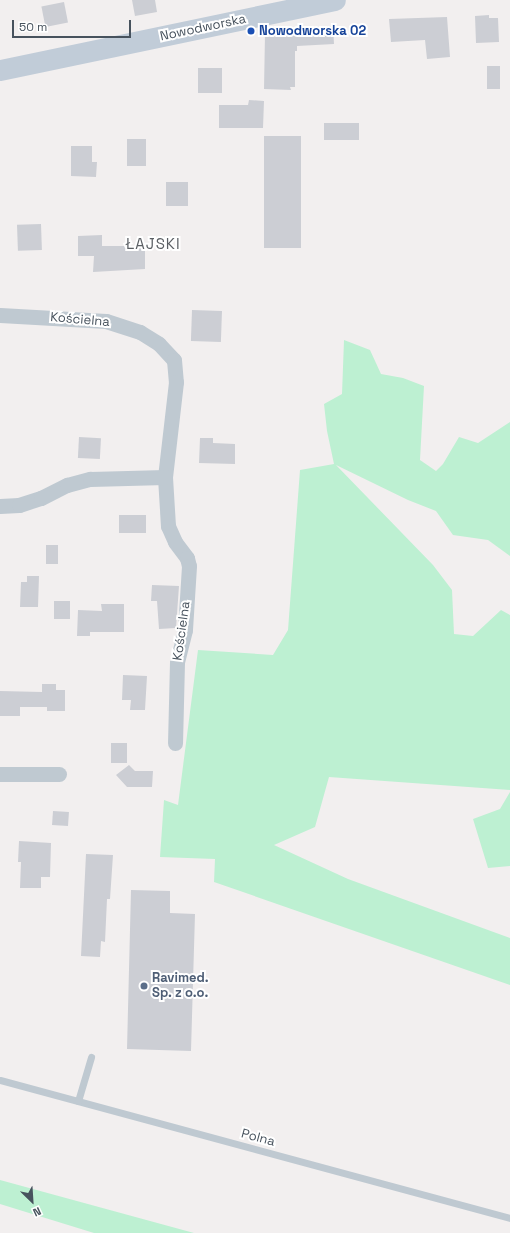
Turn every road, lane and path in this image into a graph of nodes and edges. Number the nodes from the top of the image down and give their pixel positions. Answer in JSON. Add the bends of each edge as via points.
{"nodes":[{"id":1,"x":335,"y":0,"type":"edge"},
{"id":2,"x":0,"y":70,"type":"edge"},
{"id":3,"x":0,"y":316,"type":"edge"},
{"id":4,"x":165,"y":477,"type":"junction"},
{"id":5,"x":0,"y":506,"type":"edge"},
{"id":6,"x":175,"y":743,"type":"dead end"},
{"id":7,"x":0,"y":774,"type":"edge"},
{"id":8,"x":59,"y":774,"type":"dead end"},
{"id":9,"x":91,"y":1056,"type":"dead end"},
{"id":10,"x":0,"y":1080,"type":"edge"},
{"id":11,"x":78,"y":1101,"type":"junction"},
{"id":12,"x":510,"y":1218,"type":"edge"}],
"edges":[{"from":1,"to":2,"type":"main road","name":"Nowodworska"},
{"from":3,"to":4,"type":"street","name":"Kościelna","via":[[106,321],[140,332],[159,344],[174,360],[176,382]]},
{"from":4,"to":5,"type":"street","via":[[90,479],[67,485],[19,505]]},
{"from":4,"to":6,"type":"street","name":"Kościelna","via":[[168,526],[189,566],[184,630],[177,662]]},
{"from":7,"to":8,"type":"street"},
{"from":9,"to":11,"type":"lane"},
{"from":10,"to":11,"type":"lane","name":"Polna"},
{"from":11,"to":12,"type":"lane","name":"Polna"}]}
